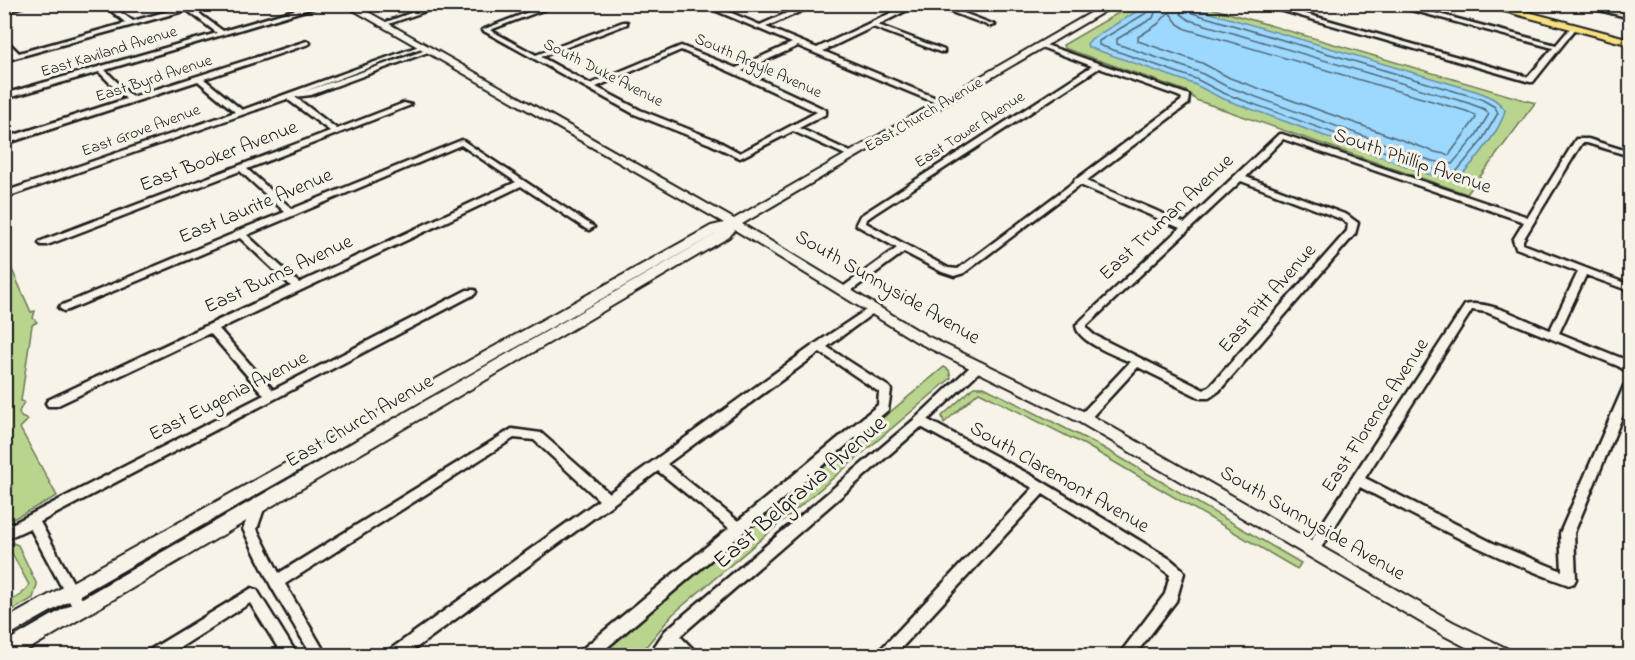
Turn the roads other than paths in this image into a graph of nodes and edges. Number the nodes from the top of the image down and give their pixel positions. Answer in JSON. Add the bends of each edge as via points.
{"nodes":[{"id":1,"x":26,"y":4,"type":"edge"},
{"id":2,"x":202,"y":4,"type":"edge"},
{"id":3,"x":308,"y":4,"type":"edge"},
{"id":4,"x":323,"y":4,"type":"edge"},
{"id":5,"x":347,"y":4,"type":"edge"},
{"id":6,"x":443,"y":4,"type":"edge"},
{"id":7,"x":556,"y":4,"type":"edge"},
{"id":8,"x":704,"y":4,"type":"edge"},
{"id":9,"x":814,"y":4,"type":"edge"},
{"id":10,"x":916,"y":4,"type":"edge"},
{"id":11,"x":932,"y":4,"type":"edge"},
{"id":12,"x":1113,"y":4,"type":"edge"},
{"id":13,"x":1262,"y":4,"type":"edge"},
{"id":14,"x":1392,"y":4,"type":"edge"},
{"id":15,"x":1483,"y":4,"type":"edge"},
{"id":16,"x":1500,"y":4,"type":"edge"},
{"id":17,"x":1580,"y":4,"type":"edge"},
{"id":18,"x":111,"y":8,"type":"dead end"},
{"id":19,"x":188,"y":8,"type":"junction"},
{"id":20,"x":4,"y":10,"type":"edge"},
{"id":21,"x":1630,"y":16,"type":"edge"},
{"id":22,"x":625,"y":23,"type":"dead end"},
{"id":23,"x":132,"y":24,"type":"junction"},
{"id":24,"x":381,"y":25,"type":"junction"},
{"id":25,"x":873,"y":25,"type":"junction"},
{"id":26,"x":992,"y":25,"type":"dead end"},
{"id":27,"x":761,"y":27,"type":"junction"},
{"id":28,"x":1574,"y":27,"type":"junction"},
{"id":29,"x":221,"y":33,"type":"junction"},
{"id":30,"x":1630,"y":39,"type":"edge"},
{"id":31,"x":4,"y":40,"type":"edge"},
{"id":32,"x":308,"y":43,"type":"dead end"},
{"id":33,"x":796,"y":44,"type":"junction"},
{"id":34,"x":1042,"y":46,"type":"junction"},
{"id":35,"x":1557,"y":47,"type":"junction"},
{"id":36,"x":424,"y":49,"type":"junction"},
{"id":37,"x":817,"y":51,"type":"junction"},
{"id":38,"x":942,"y":51,"type":"dead end"},
{"id":39,"x":18,"y":56,"type":"junction"},
{"id":40,"x":536,"y":57,"type":"junction"},
{"id":41,"x":4,"y":59,"type":"edge"},
{"id":42,"x":1098,"y":65,"type":"junction"},
{"id":43,"x":100,"y":69,"type":"junction"},
{"id":44,"x":736,"y":71,"type":"junction"},
{"id":45,"x":199,"y":78,"type":"junction"},
{"id":46,"x":589,"y":87,"type":"junction"},
{"id":47,"x":288,"y":96,"type":"junction"},
{"id":48,"x":4,"y":97,"type":"edge"},
{"id":49,"x":131,"y":100,"type":"junction"},
{"id":50,"x":944,"y":102,"type":"junction"},
{"id":51,"x":407,"y":105,"type":"dead end"},
{"id":52,"x":240,"y":112,"type":"junction"},
{"id":53,"x":793,"y":128,"type":"junction"},
{"id":54,"x":336,"y":132,"type":"junction"},
{"id":55,"x":1282,"y":136,"type":"joint"},
{"id":56,"x":8,"y":140,"type":"dead end"},
{"id":57,"x":1630,"y":154,"type":"edge"},
{"id":58,"x":853,"y":155,"type":"junction"},
{"id":59,"x":241,"y":168,"type":"junction"},
{"id":60,"x":1239,"y":178,"type":"junction"},
{"id":61,"x":522,"y":182,"type":"junction"},
{"id":62,"x":1078,"y":182,"type":"junction"},
{"id":63,"x":4,"y":195,"type":"edge"},
{"id":64,"x":290,"y":212,"type":"junction"},
{"id":65,"x":1530,"y":221,"type":"junction"},
{"id":66,"x":734,"y":224,"type":"junction"},
{"id":67,"x":589,"y":227,"type":"dead end"},
{"id":68,"x":1186,"y":227,"type":"junction"},
{"id":69,"x":240,"y":233,"type":"junction"},
{"id":70,"x":44,"y":243,"type":"dead end"},
{"id":71,"x":903,"y":248,"type":"junction"},
{"id":72,"x":1584,"y":270,"type":"junction"},
{"id":73,"x":297,"y":286,"type":"junction"},
{"id":74,"x":1630,"y":288,"type":"edge"},
{"id":75,"x":844,"y":291,"type":"junction"},
{"id":76,"x":471,"y":292,"type":"dead end"},
{"id":77,"x":64,"y":308,"type":"dead end"},
{"id":78,"x":872,"y":309,"type":"junction"},
{"id":79,"x":211,"y":327,"type":"junction"},
{"id":80,"x":1553,"y":335,"type":"junction"},
{"id":81,"x":819,"y":347,"type":"junction"},
{"id":82,"x":1137,"y":361,"type":"junction"},
{"id":83,"x":977,"y":367,"type":"junction"},
{"id":84,"x":1630,"y":369,"type":"edge"},
{"id":85,"x":1630,"y":386,"type":"edge"},
{"id":86,"x":273,"y":396,"type":"junction"},
{"id":87,"x":52,"y":403,"type":"dead end"},
{"id":88,"x":1084,"y":418,"type":"junction"},
{"id":89,"x":920,"y":421,"type":"junction"},
{"id":90,"x":658,"y":464,"type":"junction"},
{"id":91,"x":1358,"y":480,"type":"junction"},
{"id":92,"x":1041,"y":487,"type":"junction"},
{"id":93,"x":248,"y":492,"type":"junction"},
{"id":94,"x":608,"y":500,"type":"junction"},
{"id":95,"x":259,"y":506,"type":"junction"},
{"id":96,"x":33,"y":521,"type":"junction"},
{"id":97,"x":738,"y":528,"type":"junction"},
{"id":98,"x":4,"y":535,"type":"edge"},
{"id":99,"x":1312,"y":550,"type":"junction"},
{"id":100,"x":276,"y":582,"type":"junction"},
{"id":101,"x":71,"y":592,"type":"junction"},
{"id":102,"x":80,"y":608,"type":"junction"},
{"id":103,"x":4,"y":630,"type":"edge"},
{"id":104,"x":670,"y":636,"type":"junction"},
{"id":105,"x":4,"y":653,"type":"edge"},
{"id":106,"x":153,"y":656,"type":"edge"},
{"id":107,"x":291,"y":656,"type":"edge"},
{"id":108,"x":320,"y":656,"type":"edge"},
{"id":109,"x":393,"y":656,"type":"edge"},
{"id":110,"x":585,"y":656,"type":"edge"},
{"id":111,"x":656,"y":656,"type":"edge"},
{"id":112,"x":690,"y":656,"type":"edge"},
{"id":113,"x":884,"y":656,"type":"edge"},
{"id":114,"x":1125,"y":656,"type":"edge"},
{"id":115,"x":1503,"y":656,"type":"edge"}],
"edges":[{"from":1,"to":20,"type":"main road"},
{"from":2,"to":19,"type":"street"},
{"from":3,"to":29,"type":"street","name":"East Kaviland Avenue"},
{"from":4,"to":29,"type":"street","name":"East Kaviland Avenue"},
{"from":5,"to":24,"type":"street","name":"South Sunnyside Avenue"},
{"from":6,"to":24,"type":"street"},
{"from":7,"to":40,"type":"street","name":"South Duke Avenue","via":[[485,30]]},
{"from":8,"to":27,"type":"street"},
{"from":9,"to":27,"type":"street"},
{"from":10,"to":25,"type":"street"},
{"from":11,"to":26,"type":"street"},
{"from":12,"to":34,"type":"street","name":"East Church Avenue"},
{"from":13,"to":35,"type":"street","via":[[1530,80]]},
{"from":14,"to":35,"type":"street"},
{"from":15,"to":28,"type":"main road"},
{"from":16,"to":30,"type":"main road"},
{"from":17,"to":21,"type":"street"},
{"from":18,"to":23,"type":"street"},
{"from":19,"to":23,"type":"street"},
{"from":19,"to":29,"type":"street"},
{"from":22,"to":40,"type":"street"},
{"from":23,"to":39,"type":"street"},
{"from":24,"to":36,"type":"street","name":"South Sunnyside Avenue"},
{"from":25,"to":37,"type":"street"},
{"from":25,"to":38,"type":"street"},
{"from":27,"to":33,"type":"street"},
{"from":28,"to":30,"type":"main road"},
{"from":28,"to":35,"type":"street"},
{"from":29,"to":43,"type":"street","name":"East Kaviland Avenue"},
{"from":31,"to":39,"type":"street"},
{"from":32,"to":45,"type":"street","name":"East Byrd Avenue"},
{"from":33,"to":37,"type":"street"},
{"from":33,"to":44,"type":"street"},
{"from":34,"to":42,"type":"street"},
{"from":34,"to":50,"type":"street","name":"East Church Avenue"},
{"from":36,"to":47,"type":"street","name":"East Grove Avenue","via":[[308,93]]},
{"from":36,"to":66,"type":"street","name":"South Sunnyside Avenue"},
{"from":37,"to":50,"type":"street"},
{"from":39,"to":41,"type":"street"},
{"from":40,"to":46,"type":"street","name":"South Duke Avenue"},
{"from":42,"to":62,"type":"street","via":[[1186,97],[1185,102]]},
{"from":42,"to":71,"type":"street","name":"East Tower Avenue","via":[[863,218],[861,224]]},
{"from":43,"to":48,"type":"street","name":"East Kaviland Avenue"},
{"from":43,"to":49,"type":"street"},
{"from":44,"to":46,"type":"street","name":"South Argyle Avenue","via":[[681,48]]},
{"from":44,"to":53,"type":"street","name":"South Argyle Avenue","via":[[823,112]]},
{"from":45,"to":49,"type":"street","name":"East Byrd Avenue"},
{"from":45,"to":52,"type":"street"},
{"from":46,"to":53,"type":"street","name":"South Duke Avenue","via":[[740,156]]},
{"from":47,"to":52,"type":"street","name":"East Grove Avenue"},
{"from":47,"to":54,"type":"street"},
{"from":49,"to":56,"type":"street","name":"East Byrd Avenue"},
{"from":50,"to":58,"type":"street","name":"East Church Avenue"},
{"from":51,"to":54,"type":"street","name":"East Booker Avenue"},
{"from":52,"to":63,"type":"street","name":"East Grove Avenue"},
{"from":53,"to":58,"type":"street"},
{"from":54,"to":59,"type":"street","name":"East Booker Avenue"},
{"from":55,"to":60,"type":"street","name":"East Truman Avenue"},
{"from":55,"to":65,"type":"street","name":"South Phillip Avenue"},
{"from":57,"to":65,"type":"street","via":[[1580,141]]},
{"from":58,"to":66,"type":"street","name":"East Church Avenue"},
{"from":59,"to":64,"type":"street"},
{"from":59,"to":70,"type":"street","name":"East Booker Avenue"},
{"from":60,"to":68,"type":"street","name":"East Truman Avenue"},
{"from":60,"to":82,"type":"street","name":"East Pitt Avenue","via":[[1344,217],[1353,223],[1352,232],[1205,395]]},
{"from":61,"to":64,"type":"street","name":"East Laurite Avenue","via":[[462,142]]},
{"from":61,"to":67,"type":"street"},
{"from":61,"to":73,"type":"street","name":"East Burns Avenue"},
{"from":62,"to":68,"type":"street"},
{"from":62,"to":71,"type":"street","via":[[961,271],[954,273]]},
{"from":64,"to":69,"type":"street","name":"East Laurite Avenue"},
{"from":65,"to":72,"type":"street","via":[[1518,240],[1520,246]]},
{"from":66,"to":75,"type":"street","name":"South Sunnyside Avenue"},
{"from":66,"to":93,"type":"street","name":"East Church Avenue","via":[[715,229]]},
{"from":66,"to":95,"type":"street","name":"East Church Avenue","via":[[725,234]]},
{"from":68,"to":82,"type":"street","name":"East Truman Avenue","via":[[1085,319],[1081,329],[1090,338]]},
{"from":69,"to":73,"type":"street"},
{"from":69,"to":77,"type":"street","name":"East Laurite Avenue"},
{"from":71,"to":75,"type":"street"},
{"from":72,"to":74,"type":"street"},
{"from":72,"to":80,"type":"street"},
{"from":73,"to":79,"type":"street","name":"East Burns Avenue"},
{"from":75,"to":78,"type":"street","name":"South Sunnyside Avenue"},
{"from":76,"to":86,"type":"street","name":"East Eugenia Avenue"},
{"from":78,"to":81,"type":"street"},
{"from":78,"to":83,"type":"street","name":"South Sunnyside Avenue"},
{"from":79,"to":86,"type":"street"},
{"from":79,"to":87,"type":"street","name":"East Burns Avenue"},
{"from":80,"to":84,"type":"street"},
{"from":80,"to":91,"type":"street","name":"East Florence Avenue","via":[[1469,307]]},
{"from":81,"to":90,"type":"street"},
{"from":81,"to":97,"type":"street","via":[[885,390],[884,407]]},
{"from":82,"to":88,"type":"street"},
{"from":83,"to":88,"type":"street","name":"South Sunnyside Avenue"},
{"from":83,"to":89,"type":"street","name":"East Belgravia Avenue"},
{"from":85,"to":91,"type":"street","via":[[1567,533],[1569,579],[1534,568]]},
{"from":86,"to":96,"type":"street","name":"East Eugenia Avenue"},
{"from":88,"to":99,"type":"street","name":"South Sunnyside Avenue"},
{"from":89,"to":92,"type":"street","name":"South Claremont Avenue"},
{"from":89,"to":104,"type":"street","name":"East Belgravia Avenue"},
{"from":90,"to":94,"type":"street"},
{"from":90,"to":97,"type":"street"},
{"from":91,"to":99,"type":"street","name":"East Florence Avenue"},
{"from":92,"to":113,"type":"street"},
{"from":92,"to":114,"type":"street","name":"South Claremont Avenue","via":[[1178,573],[1171,597]]},
{"from":93,"to":95,"type":"street"},
{"from":93,"to":101,"type":"street","name":"East Church Avenue"},
{"from":94,"to":100,"type":"street","via":[[537,436],[512,433]]},
{"from":94,"to":109,"type":"street"},
{"from":95,"to":100,"type":"street","via":[[250,529]]},
{"from":95,"to":102,"type":"street","name":"East Church Avenue"},
{"from":96,"to":98,"type":"street","name":"East Eugenia Avenue"},
{"from":96,"to":101,"type":"street"},
{"from":97,"to":110,"type":"street"},
{"from":99,"to":115,"type":"street","name":"South Sunnyside Avenue"},
{"from":100,"to":108,"type":"street"},
{"from":101,"to":102,"type":"street"},
{"from":101,"to":103,"type":"street","name":"East Church Avenue"},
{"from":102,"to":105,"type":"street","name":"East Church Avenue"},
{"from":104,"to":111,"type":"street","name":"East Belgravia Avenue"},
{"from":104,"to":112,"type":"street"},
{"from":106,"to":107,"type":"street","via":[[252,594]]}]}
